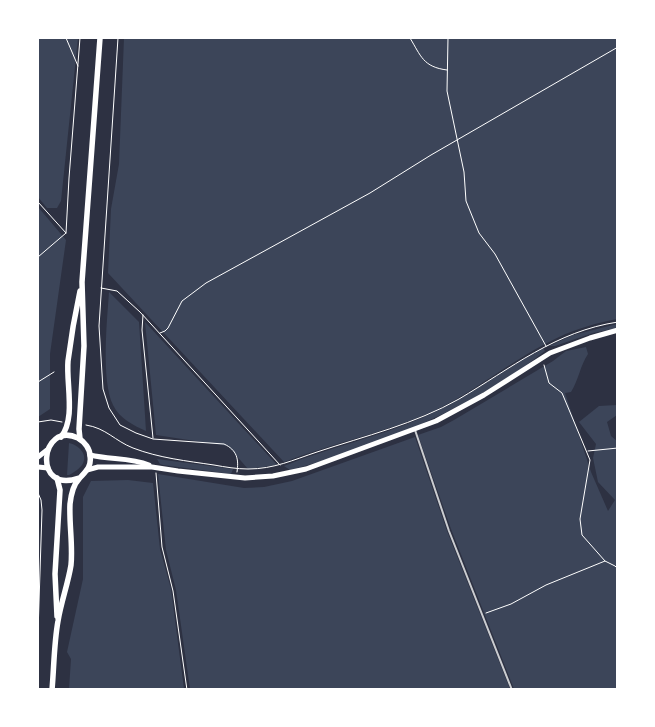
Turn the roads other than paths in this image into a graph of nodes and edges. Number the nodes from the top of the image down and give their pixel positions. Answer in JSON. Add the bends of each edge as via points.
{"nodes":[{"id":1,"x":100,"y":38,"type":"edge"},
{"id":2,"x":82,"y":282,"type":"junction"},
{"id":3,"x":618,"y":330,"type":"edge"},
{"id":4,"x":415,"y":430,"type":"junction"},
{"id":5,"x":61,"y":437,"type":"junction"},
{"id":6,"x":80,"y":439,"type":"junction"},
{"id":7,"x":47,"y":450,"type":"junction"},
{"id":8,"x":90,"y":454,"type":"junction"},
{"id":9,"x":38,"y":457,"type":"edge"},
{"id":10,"x":38,"y":467,"type":"edge"},
{"id":11,"x":154,"y":467,"type":"junction"},
{"id":12,"x":48,"y":468,"type":"junction"},
{"id":13,"x":87,"y":470,"type":"junction"},
{"id":14,"x":57,"y":478,"type":"junction"},
{"id":15,"x":79,"y":478,"type":"junction"},
{"id":16,"x":58,"y":621,"type":"junction"},
{"id":17,"x":52,"y":690,"type":"edge"},
{"id":18,"x":512,"y":690,"type":"edge"}],
"edges":[{"from":1,"to":2,"type":"main road"},
{"from":2,"to":5,"type":"main road","via":[[68,361],[70,404],[66,429]]},
{"from":2,"to":6,"type":"main road","via":[[84,346]]},
{"from":3,"to":4,"type":"main road","via":[[550,353],[484,395]]},
{"from":4,"to":11,"type":"main road","via":[[325,463],[259,478],[235,478]]},
{"from":4,"to":18,"type":"lane","via":[[449,531]]},
{"from":5,"to":6,"type":"main road"},
{"from":5,"to":7,"type":"main road"},
{"from":6,"to":8,"type":"main road"},
{"from":7,"to":9,"type":"main road"},
{"from":7,"to":12,"type":"main road"},
{"from":8,"to":11,"type":"main road","via":[[136,460]]},
{"from":8,"to":13,"type":"main road"},
{"from":10,"to":12,"type":"main road"},
{"from":11,"to":13,"type":"main road","via":[[98,467]]},
{"from":12,"to":14,"type":"main road"},
{"from":13,"to":15,"type":"main road"},
{"from":14,"to":15,"type":"main road","via":[[67,481]]},
{"from":14,"to":16,"type":"main road","via":[[60,490],[55,574]]},
{"from":15,"to":16,"type":"main road","via":[[72,490],[71,565]]},
{"from":16,"to":17,"type":"main road"}]}
